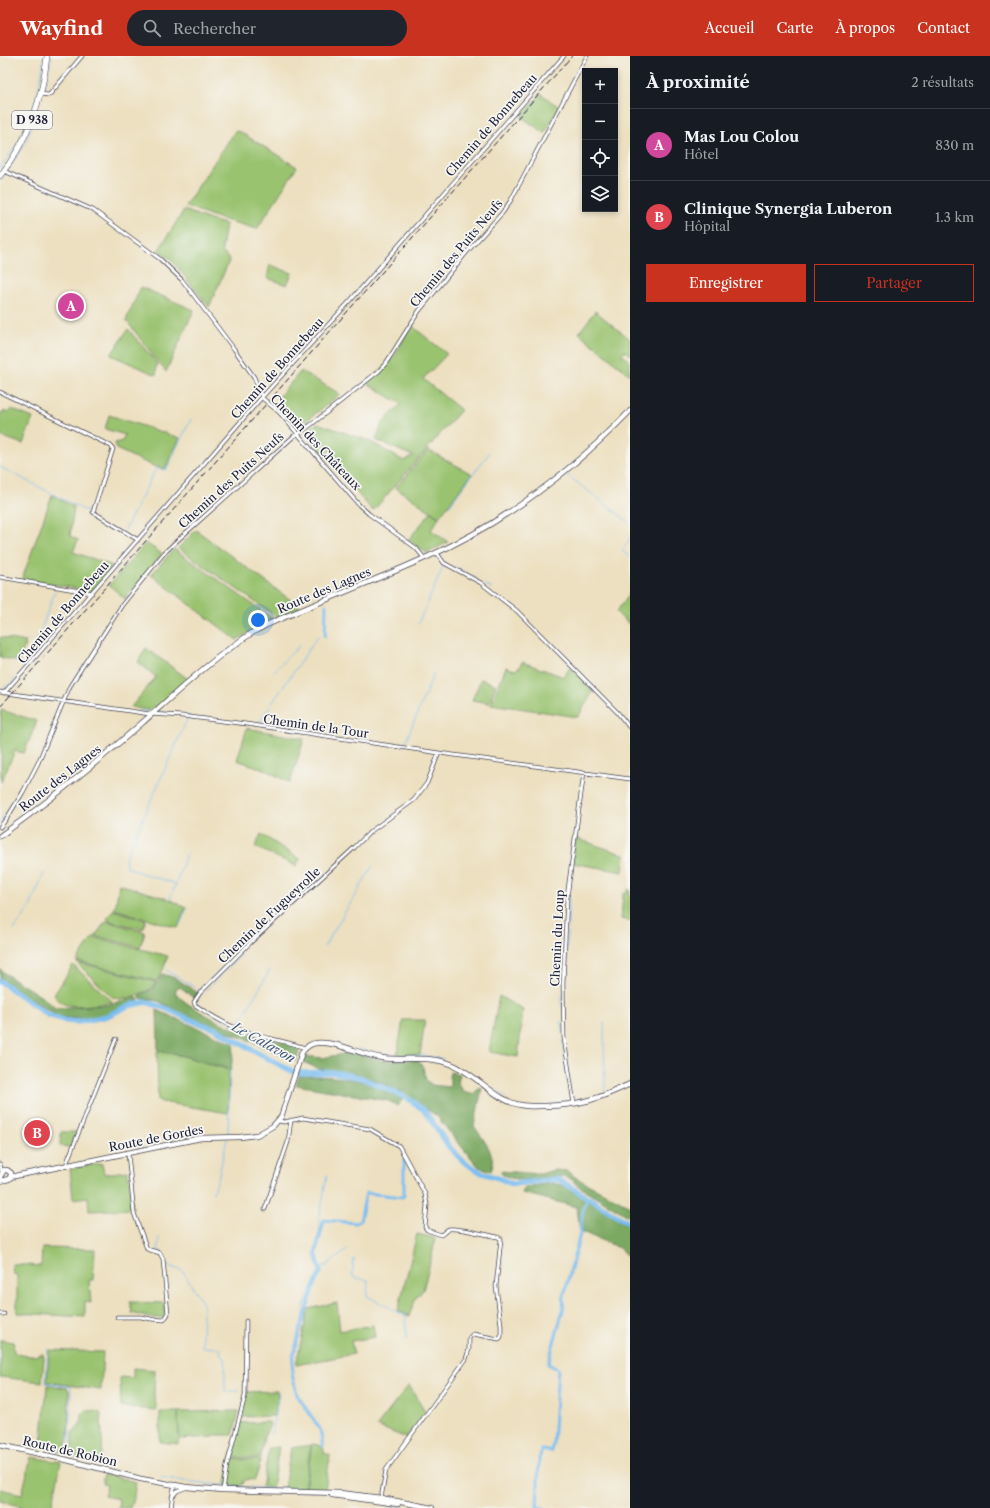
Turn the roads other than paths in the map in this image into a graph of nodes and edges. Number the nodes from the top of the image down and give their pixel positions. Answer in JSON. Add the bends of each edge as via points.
{"nodes":[{"id":1,"x":47,"y":56,"type":"edge"},
{"id":2,"x":82,"y":56,"type":"edge"},
{"id":3,"x":564,"y":56,"type":"edge"},
{"id":4,"x":587,"y":56,"type":"edge"},
{"id":5,"x":40,"y":94,"type":"junction"},
{"id":6,"x":1,"y":173,"type":"edge"},
{"id":7,"x":0,"y":392,"type":"edge"},
{"id":8,"x":262,"y":398,"type":"junction"},
{"id":9,"x":630,"y":411,"type":"edge"},
{"id":10,"x":298,"y":434,"type":"junction"},
{"id":11,"x":138,"y":540,"type":"junction"},
{"id":12,"x":437,"y":553,"type":"junction"},
{"id":13,"x":424,"y":558,"type":"junction"},
{"id":14,"x":0,"y":577,"type":"edge"},
{"id":15,"x":92,"y":593,"type":"junction"},
{"id":16,"x":2,"y":692,"type":"edge"},
{"id":17,"x":63,"y":702,"type":"junction"},
{"id":18,"x":152,"y":714,"type":"junction"},
{"id":19,"x":630,"y":728,"type":"edge"},
{"id":20,"x":439,"y":753,"type":"junction"},
{"id":21,"x":584,"y":772,"type":"junction"},
{"id":22,"x":630,"y":779,"type":"edge"},
{"id":23,"x":0,"y":827,"type":"edge"},
{"id":24,"x":0,"y":836,"type":"edge"},
{"id":25,"x":116,"y":1039,"type":"dead end"},
{"id":26,"x":305,"y":1048,"type":"junction"},
{"id":27,"x":630,"y":1084,"type":"edge"},
{"id":28,"x":574,"y":1104,"type":"junction"},
{"id":29,"x":291,"y":1120,"type":"junction"},
{"id":30,"x":279,"y":1121,"type":"junction"},
{"id":31,"x":128,"y":1154,"type":"junction"},
{"id":32,"x":0,"y":1164,"type":"edge"},
{"id":33,"x":67,"y":1166,"type":"junction"},
{"id":34,"x":4,"y":1173,"type":"edge"},
{"id":35,"x":20,"y":1176,"type":"junction"},
{"id":36,"x":10,"y":1178,"type":"junction"},
{"id":37,"x":2,"y":1180,"type":"edge"},
{"id":38,"x":265,"y":1209,"type":"dead end"},
{"id":39,"x":0,"y":1314,"type":"edge"},
{"id":40,"x":4,"y":1314,"type":"dead end"},
{"id":41,"x":117,"y":1317,"type":"dead end"},
{"id":42,"x":246,"y":1321,"type":"dead end"},
{"id":43,"x":0,"y":1445,"type":"edge"},
{"id":44,"x":176,"y":1486,"type":"junction"},
{"id":45,"x":223,"y":1489,"type":"junction"},
{"id":46,"x":318,"y":1493,"type":"junction"},
{"id":47,"x":172,"y":1497,"type":"junction"},
{"id":48,"x":381,"y":1499,"type":"junction"},
{"id":49,"x":366,"y":1500,"type":"junction"},
{"id":50,"x":426,"y":1507,"type":"junction"},
{"id":51,"x":171,"y":1508,"type":"edge"},
{"id":52,"x":432,"y":1508,"type":"edge"}],
"edges":[{"from":1,"to":5,"type":"main road","number":"D 938"},
{"from":2,"to":5,"type":"street","via":[[50,94]]},
{"from":3,"to":8,"type":"street","name":"Chemin de Bonnebeau","via":[[346,306]]},
{"from":4,"to":10,"type":"street","name":"Chemin des Puits Neufs","via":[[503,212],[431,295],[386,363]]},
{"from":5,"to":6,"type":"main road","number":"D 938","via":[[27,132]]},
{"from":6,"to":8,"type":"street","name":"Chemin des Châteaux","via":[[93,210],[160,259],[182,280],[234,349],[254,377]]},
{"from":7,"to":11,"type":"street","via":[[111,446],[93,512]]},
{"from":8,"to":10,"type":"street","name":"Chemin des Châteaux","via":[[279,412]]},
{"from":8,"to":11,"type":"street","name":"Chemin de Bonnebeau"},
{"from":9,"to":12,"type":"street","name":"Route des Lagnes","via":[[590,450],[539,491],[478,532]]},
{"from":10,"to":13,"type":"street","name":"Chemin des Châteaux","via":[[369,514],[416,548]]},
{"from":10,"to":17,"type":"street","name":"Chemin des Puits Neufs","via":[[164,553],[122,605],[70,686]]},
{"from":11,"to":15,"type":"street","name":"Chemin de Bonnebeau"},
{"from":12,"to":13,"type":"street","name":"Route des Lagnes"},
{"from":12,"to":19,"type":"street","via":[[444,563],[481,583],[517,611]]},
{"from":13,"to":18,"type":"street","name":"Route des Lagnes","via":[[257,630],[186,683]]},
{"from":14,"to":15,"type":"street"},
{"from":15,"to":16,"type":"street","name":"Chemin de Bonnebeau"},
{"from":16,"to":17,"type":"street","name":"Chemin de la Tour"},
{"from":17,"to":18,"type":"street","name":"Chemin de la Tour"},
{"from":17,"to":23,"type":"street","name":"Chemin des Puits Neufs","via":[[38,763]]},
{"from":18,"to":20,"type":"street","name":"Chemin de la Tour","via":[[184,716]]},
{"from":18,"to":24,"type":"street","name":"Route des Lagnes","via":[[68,786]]},
{"from":20,"to":21,"type":"street","name":"Chemin de la Tour"},
{"from":20,"to":26,"type":"street","name":"Chemin de Fugueyrolle","via":[[427,783],[414,800],[371,831],[251,942],[194,1002],[230,1026]]},
{"from":21,"to":22,"type":"street","name":"Chemin de la Tour"},
{"from":21,"to":28,"type":"street","name":"Chemin du Loup","via":[[567,897],[564,984],[564,1038]]},
{"from":25,"to":33,"type":"street"},
{"from":26,"to":28,"type":"street","via":[[313,1043],[322,1043],[381,1058],[435,1059],[453,1064],[517,1105]]},
{"from":26,"to":30,"type":"street"},
{"from":27,"to":28,"type":"street","via":[[594,1100]]},
{"from":29,"to":30,"type":"street"},
{"from":29,"to":38,"type":"street","via":[[288,1142]]},
{"from":29,"to":48,"type":"street","via":[[303,1118],[377,1132],[399,1146],[425,1194],[427,1230],[441,1235],[452,1229],[501,1239],[496,1286],[501,1337],[499,1339],[473,1334],[469,1338],[466,1359],[386,1470]]},
{"from":30,"to":31,"type":"street","name":"Route de Gordes","via":[[257,1135],[201,1138]]},
{"from":31,"to":33,"type":"street","name":"Route de Gordes"},
{"from":31,"to":41,"type":"street","via":[[134,1213],[147,1249],[160,1253],[163,1259],[168,1314],[164,1320]]},
{"from":32,"to":34,"type":"street"},
{"from":33,"to":35,"type":"street","name":"Route de Gordes"},
{"from":34,"to":35,"type":"street"},
{"from":34,"to":36,"type":"street"},
{"from":34,"to":37,"type":"street"},
{"from":35,"to":36,"type":"street","name":"Route de Gordes"},
{"from":36,"to":37,"type":"street","name":"Route de Gordes"},
{"from":39,"to":40,"type":"street"},
{"from":42,"to":45,"type":"street","via":[[245,1396]]},
{"from":43,"to":44,"type":"street","name":"Route de Robion"},
{"from":44,"to":45,"type":"street","name":"Route de Robion"},
{"from":44,"to":45,"type":"street","name":"Route de Robion"},
{"from":44,"to":47,"type":"street"},
{"from":44,"to":47,"type":"street"},
{"from":45,"to":46,"type":"street","name":"Route de Robion"},
{"from":46,"to":48,"type":"street","name":"Route de Robion","via":[[340,1493]]},
{"from":46,"to":49,"type":"street","name":"Route de Robion"},
{"from":47,"to":51,"type":"street"},
{"from":48,"to":49,"type":"street"},
{"from":48,"to":50,"type":"street","name":"Route de Robion"},
{"from":49,"to":50,"type":"street","name":"Route de Robion"},
{"from":50,"to":52,"type":"street","name":"Route de Robion"}]}
